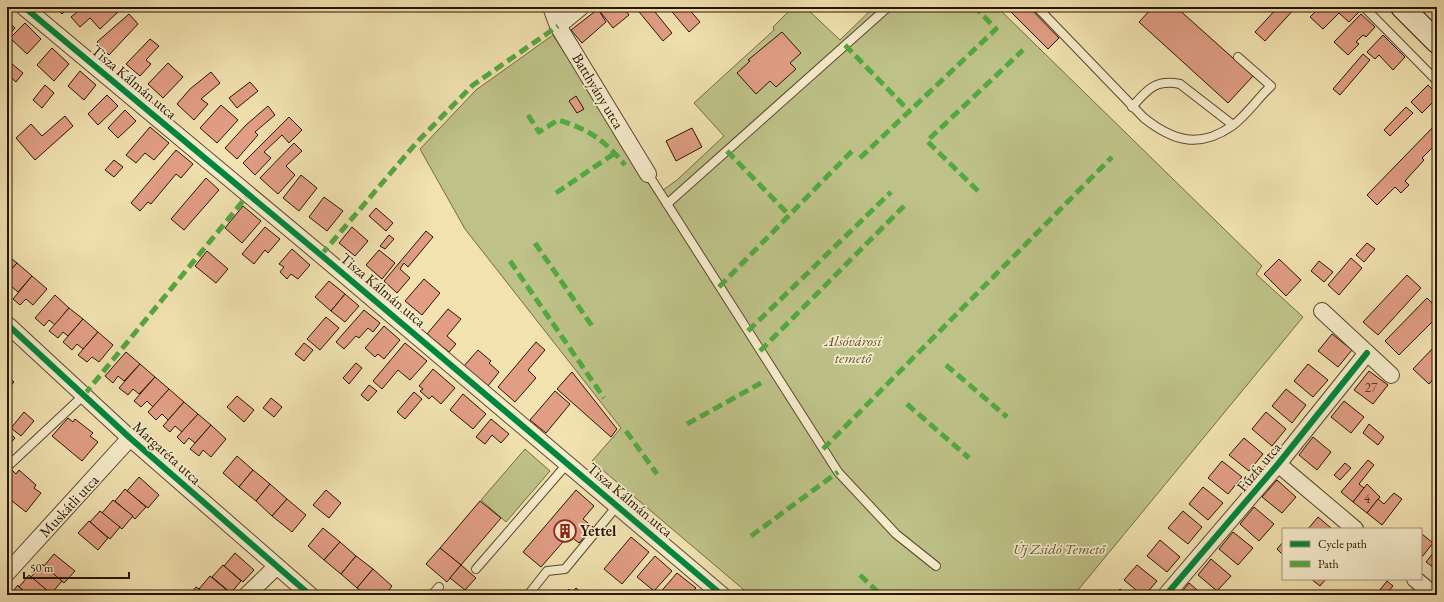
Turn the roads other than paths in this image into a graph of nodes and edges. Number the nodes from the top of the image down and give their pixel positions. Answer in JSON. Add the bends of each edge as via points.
{"nodes":[{"id":1,"x":24,"y":7,"type":"edge"},
{"id":2,"x":552,"y":7,"type":"edge"},
{"id":3,"x":581,"y":7,"type":"edge"},
{"id":4,"x":888,"y":7,"type":"edge"},
{"id":5,"x":1037,"y":7,"type":"edge"},
{"id":6,"x":1364,"y":7,"type":"edge"},
{"id":7,"x":1402,"y":7,"type":"edge"},
{"id":8,"x":558,"y":26,"type":"junction"},
{"id":9,"x":1437,"y":42,"type":"edge"},
{"id":10,"x":1238,"y":57,"type":"dead end"},
{"id":11,"x":1436,"y":77,"type":"edge"},
{"id":12,"x":1132,"y":107,"type":"junction"},
{"id":13,"x":1233,"y":125,"type":"junction"},
{"id":14,"x":648,"y":174,"type":"joint"},
{"id":15,"x":667,"y":204,"type":"junction"},
{"id":16,"x":1322,"y":311,"type":"dead end"},
{"id":17,"x":8,"y":326,"type":"edge"},
{"id":18,"x":1367,"y":353,"type":"junction"},
{"id":19,"x":1391,"y":375,"type":"dead end"},
{"id":20,"x":84,"y":395,"type":"junction"},
{"id":21,"x":130,"y":438,"type":"junction"},
{"id":22,"x":567,"y":464,"type":"junction"},
{"id":23,"x":1278,"y":464,"type":"junction"},
{"id":24,"x":7,"y":467,"type":"edge"},
{"id":25,"x":617,"y":506,"type":"junction"},
{"id":26,"x":1354,"y":528,"type":"edge"},
{"id":27,"x":936,"y":566,"type":"dead end"},
{"id":28,"x":276,"y":567,"type":"junction"},
{"id":29,"x":476,"y":570,"type":"dead end"},
{"id":30,"x":7,"y":573,"type":"edge"},
{"id":31,"x":1416,"y":580,"type":"edge"},
{"id":32,"x":439,"y":587,"type":"dead end"},
{"id":33,"x":246,"y":595,"type":"edge"},
{"id":34,"x":310,"y":595,"type":"edge"},
{"id":35,"x":432,"y":595,"type":"edge"},
{"id":36,"x":528,"y":595,"type":"edge"},
{"id":37,"x":722,"y":595,"type":"edge"},
{"id":38,"x":1166,"y":595,"type":"edge"},
{"id":39,"x":1434,"y":595,"type":"edge"}],
"edges":[{"from":1,"to":22,"type":"street","name":"Tisza Kálmán utca"},
{"from":2,"to":8,"type":"street","name":"Batthyány utca"},
{"from":3,"to":8,"type":"street"},
{"from":4,"to":15,"type":"lane"},
{"from":5,"to":12,"type":"lane"},
{"from":6,"to":11,"type":"lane"},
{"from":7,"to":9,"type":"main road"},
{"from":8,"to":14,"type":"street","name":"Batthyány utca"},
{"from":10,"to":13,"type":"lane","via":[[1271,86]]},
{"from":12,"to":13,"type":"lane","via":[[1157,129],[1179,139],[1194,140],[1210,136]]},
{"from":12,"to":13,"type":"lane","via":[[1146,90],[1157,84],[1180,84]]},
{"from":14,"to":15,"type":"lane"},
{"from":15,"to":27,"type":"lane","via":[[838,472],[896,534]]},
{"from":16,"to":18,"type":"street"},
{"from":17,"to":20,"type":"street","name":"Margaréta utca"},
{"from":18,"to":19,"type":"street"},
{"from":18,"to":23,"type":"street","name":"Fűzfa utca"},
{"from":20,"to":21,"type":"street","name":"Margaréta utca"},
{"from":20,"to":24,"type":"lane"},
{"from":21,"to":28,"type":"street","name":"Margaréta utca"},
{"from":21,"to":30,"type":"street","name":"Muskátli utca"},
{"from":22,"to":25,"type":"street","name":"Tisza Kálmán utca"},
{"from":22,"to":29,"type":"lane"},
{"from":23,"to":26,"type":"street"},
{"from":23,"to":38,"type":"street","name":"Fűzfa utca"},
{"from":25,"to":36,"type":"lane","via":[[565,569],[547,571]]},
{"from":25,"to":37,"type":"street","name":"Tisza Kálmán utca"},
{"from":28,"to":33,"type":"street"},
{"from":28,"to":34,"type":"street","name":"Margaréta utca"},
{"from":31,"to":39,"type":"street"},
{"from":32,"to":35,"type":"lane"}]}
